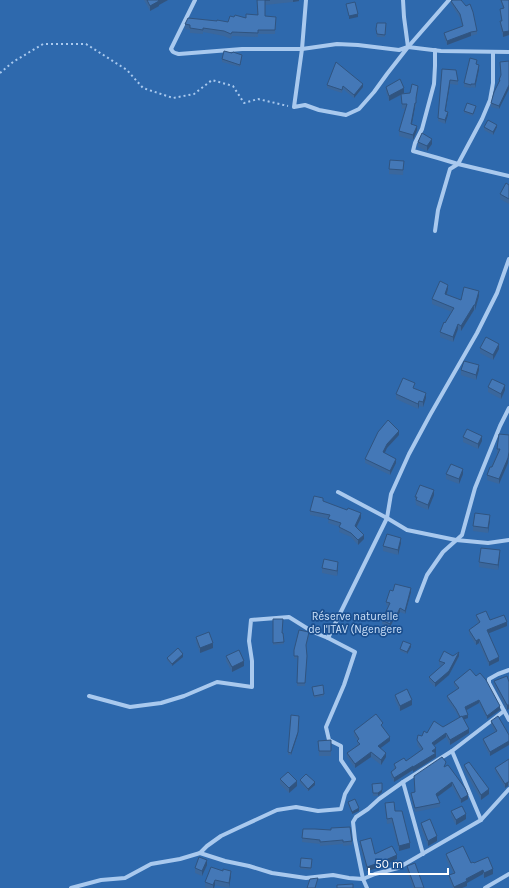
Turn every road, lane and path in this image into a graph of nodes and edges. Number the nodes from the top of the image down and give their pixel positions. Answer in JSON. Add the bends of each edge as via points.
{"nodes":[{"id":1,"x":195,"y":0,"type":"edge"},
{"id":2,"x":306,"y":0,"type":"edge"},
{"id":3,"x":403,"y":0,"type":"edge"},
{"id":4,"x":449,"y":0,"type":"edge"},
{"id":5,"x":408,"y":47,"type":"junction"},
{"id":6,"x":302,"y":49,"type":"junction"},
{"id":7,"x":435,"y":50,"type":"junction"},
{"id":8,"x":509,"y":52,"type":"edge"},
{"id":9,"x":493,"y":53,"type":"junction"},
{"id":10,"x":0,"y":73,"type":"edge"},
{"id":11,"x":294,"y":107,"type":"junction"},
{"id":12,"x":458,"y":164,"type":"junction"},
{"id":13,"x":509,"y":176,"type":"edge"},
{"id":14,"x":435,"y":231,"type":"dead end"},
{"id":15,"x":509,"y":258,"type":"edge"},
{"id":16,"x":509,"y":408,"type":"edge"},
{"id":17,"x":338,"y":492,"type":"dead end"},
{"id":18,"x":387,"y":518,"type":"junction"},
{"id":19,"x":456,"y":540,"type":"junction"},
{"id":20,"x":509,"y":540,"type":"edge"},
{"id":21,"x":418,"y":601,"type":"dead end"},
{"id":22,"x":328,"y":638,"type":"junction"},
{"id":23,"x":509,"y":670,"type":"edge"},
{"id":24,"x":89,"y":696,"type":"dead end"},
{"id":25,"x":504,"y":711,"type":"junction"},
{"id":26,"x":509,"y":720,"type":"edge"},
{"id":27,"x":452,"y":751,"type":"junction"},
{"id":28,"x":403,"y":782,"type":"junction"},
{"id":29,"x":509,"y":790,"type":"edge"},
{"id":30,"x":482,"y":820,"type":"junction"},
{"id":31,"x":200,"y":853,"type":"junction"},
{"id":32,"x":423,"y":854,"type":"junction"},
{"id":33,"x":509,"y":874,"type":"edge"},
{"id":34,"x":363,"y":879,"type":"junction"},
{"id":35,"x":71,"y":888,"type":"edge"},
{"id":36,"x":367,"y":888,"type":"edge"},
{"id":37,"x":484,"y":888,"type":"edge"}],
"edges":[{"from":1,"to":6,"type":"street","via":[[172,49],[175,53]]},
{"from":2,"to":6,"type":"street"},
{"from":3,"to":5,"type":"street"},
{"from":4,"to":5,"type":"street"},
{"from":5,"to":6,"type":"street","via":[[399,50],[337,44]]},
{"from":5,"to":7,"type":"street"},
{"from":5,"to":11,"type":"street","via":[[359,109],[346,115],[305,105]]},
{"from":6,"to":11,"type":"street"},
{"from":7,"to":9,"type":"street"},
{"from":7,"to":12,"type":"street","via":[[434,84],[422,129],[413,151]]},
{"from":8,"to":9,"type":"street"},
{"from":9,"to":12,"type":"street","via":[[490,100]]},
{"from":10,"to":11,"type":"path","via":[[43,44],[86,44],[127,70],[143,88],[173,98],[194,94],[212,80],[233,86],[244,103],[258,99]]},
{"from":12,"to":13,"type":"street"},
{"from":12,"to":14,"type":"street","via":[[450,169],[438,210]]},
{"from":15,"to":18,"type":"street","via":[[497,293],[477,333],[409,454],[391,494]]},
{"from":16,"to":19,"type":"street","via":[[475,488],[462,535]]},
{"from":17,"to":18,"type":"street"},
{"from":18,"to":19,"type":"street","via":[[407,530]]},
{"from":18,"to":22,"type":"street"},
{"from":19,"to":20,"type":"street","via":[[488,543]]},
{"from":19,"to":21,"type":"street","via":[[443,552],[427,575]]},
{"from":22,"to":24,"type":"street","via":[[289,617],[251,620],[249,641],[252,687],[217,682],[161,703],[130,706]]},
{"from":22,"to":31,"type":"street","via":[[355,652],[326,727],[329,740],[341,746],[341,760],[354,779],[345,794],[341,809],[318,811],[296,807],[277,810],[221,836]]},
{"from":23,"to":25,"type":"street","via":[[489,678]]},
{"from":25,"to":26,"type":"street"},
{"from":25,"to":27,"type":"street"},
{"from":27,"to":28,"type":"street"},
{"from":27,"to":30,"type":"street"},
{"from":28,"to":32,"type":"street"},
{"from":28,"to":34,"type":"street","via":[[356,817],[353,822]]},
{"from":29,"to":30,"type":"street"},
{"from":30,"to":32,"type":"street"},
{"from":31,"to":34,"type":"street","via":[[272,873],[306,878],[333,875]]},
{"from":31,"to":35,"type":"street","via":[[151,864],[125,878],[101,880]]},
{"from":32,"to":34,"type":"street","via":[[398,868]]},
{"from":33,"to":37,"type":"street"},
{"from":34,"to":36,"type":"street"}]}
